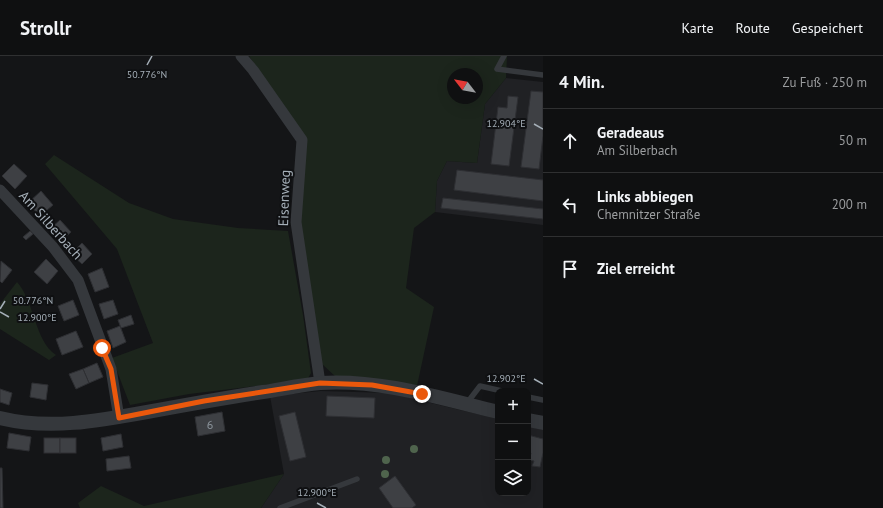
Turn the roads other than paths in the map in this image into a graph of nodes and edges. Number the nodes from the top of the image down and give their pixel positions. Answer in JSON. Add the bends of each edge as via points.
{"nodes":[{"id":1,"x":241,"y":56,"type":"edge"},
{"id":2,"x":504,"y":56,"type":"edge"},
{"id":3,"x":543,"y":75,"type":"edge"},
{"id":4,"x":0,"y":190,"type":"edge"},
{"id":5,"x":320,"y":383,"type":"junction"},
{"id":6,"x":495,"y":389,"type":"edge"},
{"id":7,"x":531,"y":398,"type":"edge"},
{"id":8,"x":543,"y":400,"type":"edge"},
{"id":9,"x":466,"y":405,"type":"junction"},
{"id":10,"x":495,"y":411,"type":"edge"},
{"id":11,"x":0,"y":418,"type":"edge"},
{"id":12,"x":119,"y":418,"type":"junction"},
{"id":13,"x":531,"y":421,"type":"edge"},
{"id":14,"x":543,"y":423,"type":"edge"},
{"id":15,"x":356,"y":479,"type":"dead end"},
{"id":16,"x":280,"y":508,"type":"edge"}],
"edges":[{"from":1,"to":5,"type":"street","name":"Eisenweg","via":[[254,70],[302,140],[296,222]]},
{"from":2,"to":3,"type":"lane","via":[[497,69]]},
{"from":4,"to":12,"type":"street","name":"Am Silberbach","via":[[53,247],[78,280],[111,369]]},
{"from":5,"to":9,"type":"street","via":[[372,385]]},
{"from":5,"to":12,"type":"street","via":[[204,401]]},
{"from":6,"to":9,"type":"lane","via":[[480,386]]},
{"from":7,"to":8,"type":"lane"},
{"from":9,"to":10,"type":"street"},
{"from":11,"to":12,"type":"street","via":[[37,424]]},
{"from":13,"to":14,"type":"street"},
{"from":15,"to":16,"type":"lane"}]}
